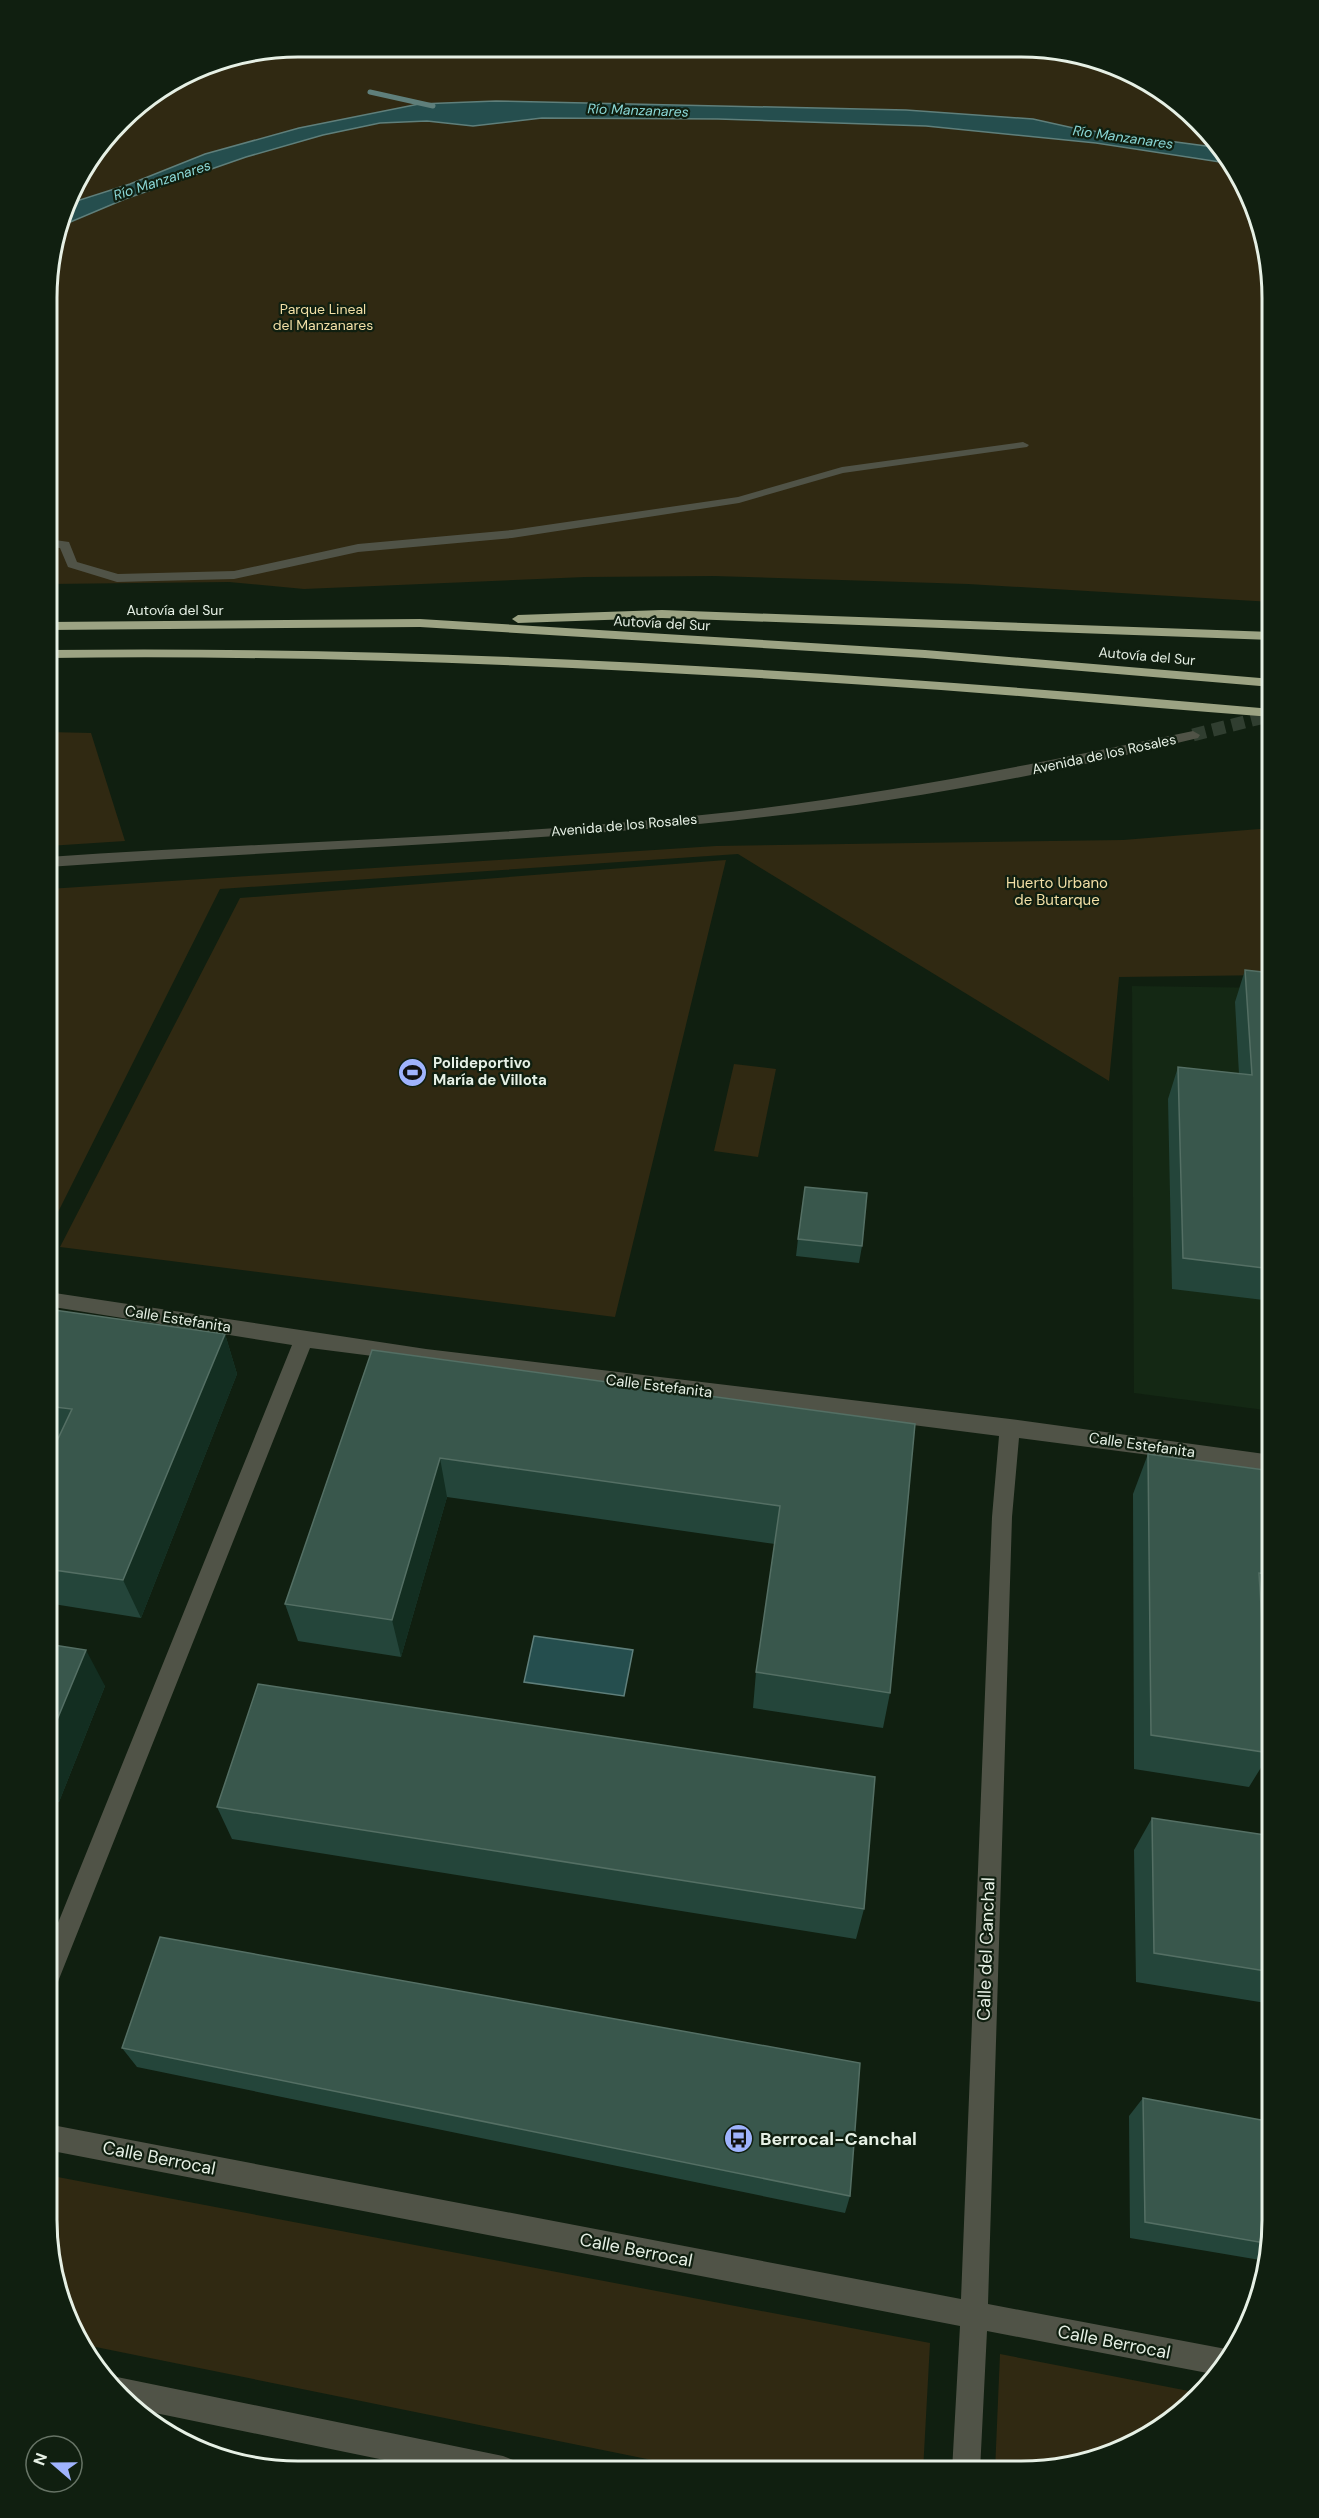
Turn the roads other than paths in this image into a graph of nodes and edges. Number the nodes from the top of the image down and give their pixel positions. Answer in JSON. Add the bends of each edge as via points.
{"nodes":[{"id":1,"x":1023,"y":445,"type":"dead end"},
{"id":2,"x":57,"y":544,"type":"edge"},
{"id":3,"x":420,"y":623,"type":"junction"},
{"id":4,"x":57,"y":626,"type":"edge"},
{"id":5,"x":1262,"y":636,"type":"edge"},
{"id":6,"x":57,"y":654,"type":"edge"},
{"id":7,"x":1262,"y":682,"type":"edge"},
{"id":8,"x":1262,"y":712,"type":"edge"},
{"id":9,"x":1193,"y":735,"type":"tunnel mouth"},
{"id":10,"x":57,"y":861,"type":"edge"},
{"id":11,"x":57,"y":1300,"type":"edge"},
{"id":12,"x":304,"y":1340,"type":"junction"},
{"id":13,"x":1010,"y":1427,"type":"junction"},
{"id":14,"x":1262,"y":1462,"type":"edge"},
{"id":15,"x":57,"y":1953,"type":"edge"},
{"id":16,"x":57,"y":2139,"type":"edge"},
{"id":17,"x":975,"y":2316,"type":"junction"},
{"id":18,"x":1216,"y":2361,"type":"edge"},
{"id":19,"x":132,"y":2394,"type":"edge"},
{"id":20,"x":459,"y":2461,"type":"edge"},
{"id":21,"x":967,"y":2461,"type":"edge"}],
"edges":[{"from":1,"to":2,"type":"street","via":[[842,470],[739,500],[512,534],[358,548],[234,575],[117,579],[72,564],[65,545]]},
{"from":3,"to":4,"type":"highway","name":"Autovía del Sur"},
{"from":3,"to":5,"type":"highway","via":[[662,614]]},
{"from":3,"to":7,"type":"highway","name":"Autovía del Sur","via":[[845,648]]},
{"from":6,"to":8,"type":"highway","via":[[548,663],[1055,693]]},
{"from":9,"to":10,"type":"street","name":"Avenida de los Rosales","via":[[921,790],[793,809],[642,825]]},
{"from":11,"to":12,"type":"street","name":"Calle Estefanita"},
{"from":12,"to":13,"type":"street","name":"Calle Estefanita"},
{"from":12,"to":15,"type":"street"},
{"from":13,"to":14,"type":"street","name":"Calle Estefanita"},
{"from":13,"to":17,"type":"street","name":"Calle del Canchal","via":[[1002,1528]]},
{"from":16,"to":17,"type":"street","name":"Calle Berrocal"},
{"from":17,"to":18,"type":"street","name":"Calle Berrocal"},
{"from":17,"to":21,"type":"street","name":"Calle del Canchal"},
{"from":19,"to":20,"type":"street"}]}
